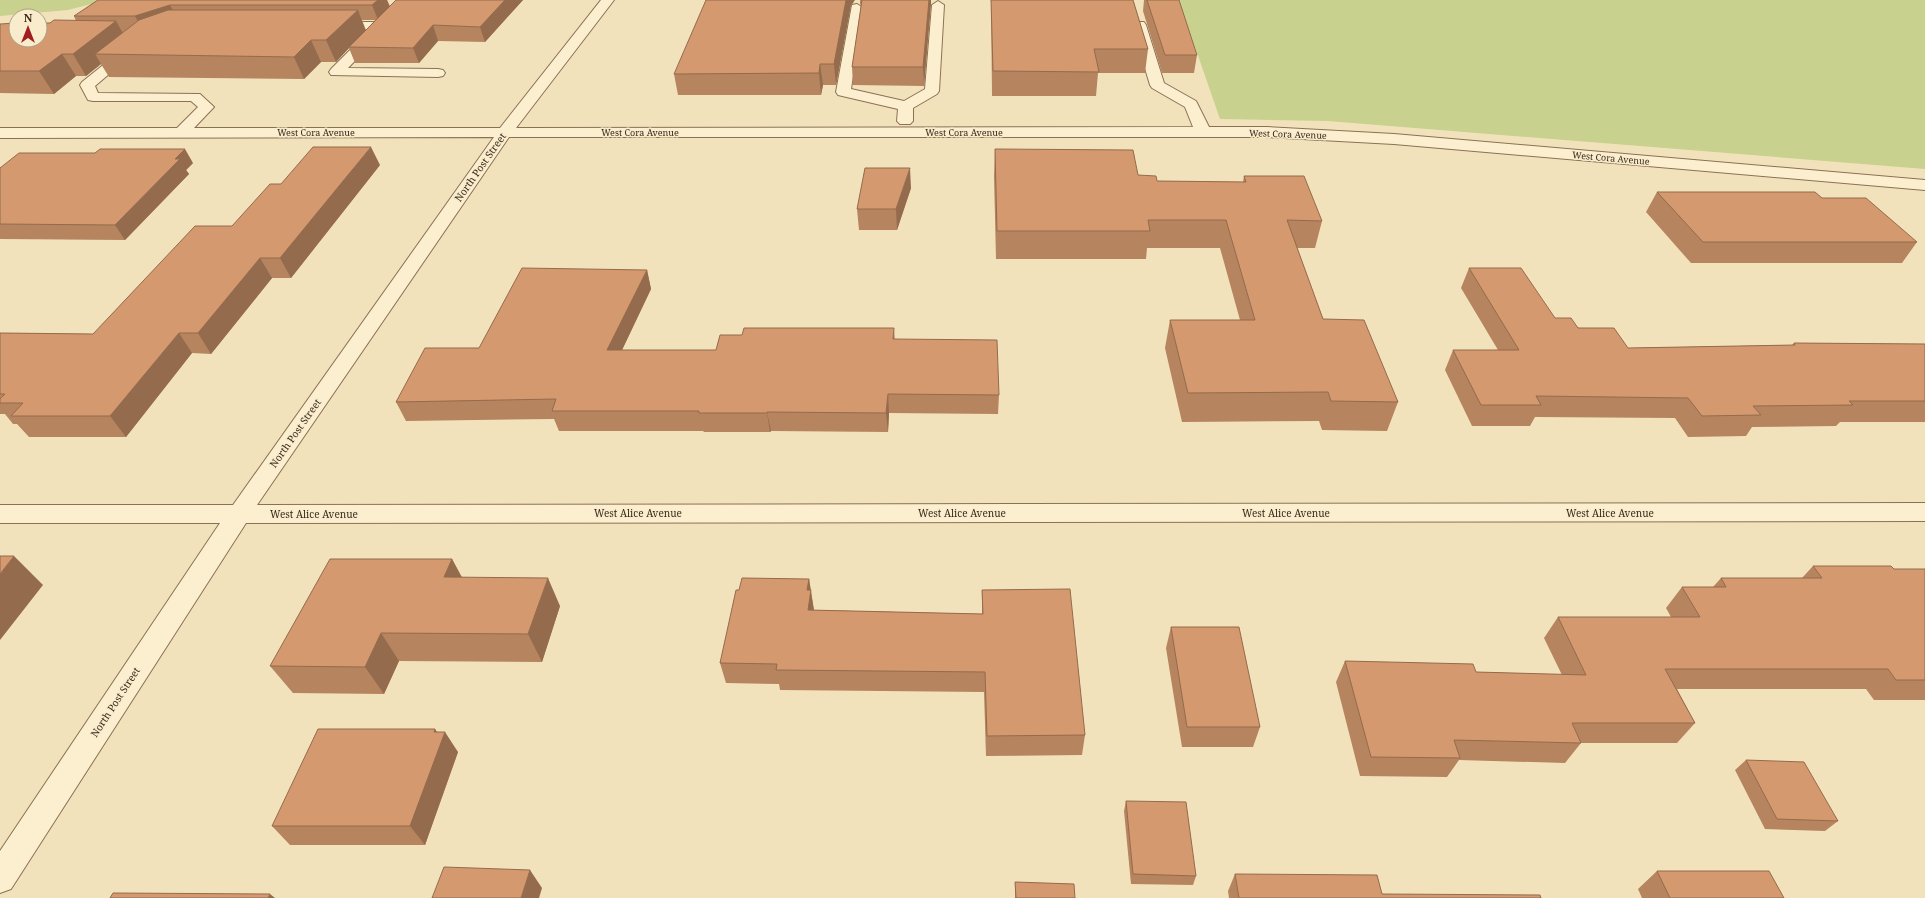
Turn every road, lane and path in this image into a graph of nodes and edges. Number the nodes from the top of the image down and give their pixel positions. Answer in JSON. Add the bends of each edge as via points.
{"nodes":[{"id":1,"x":608,"y":0,"type":"edge"},
{"id":2,"x":389,"y":3,"type":"dead end"},
{"id":3,"x":938,"y":5,"type":"dead end"},
{"id":4,"x":856,"y":8,"type":"dead end"},
{"id":5,"x":1136,"y":15,"type":"edge"},
{"id":6,"x":319,"y":26,"type":"edge"},
{"id":7,"x":382,"y":26,"type":"junction"},
{"id":8,"x":140,"y":42,"type":"edge"},
{"id":9,"x":438,"y":72,"type":"dead end"},
{"id":10,"x":906,"y":106,"type":"junction"},
{"id":11,"x":182,"y":132,"type":"junction"},
{"id":12,"x":505,"y":132,"type":"junction"},
{"id":13,"x":905,"y":132,"type":"junction"},
{"id":14,"x":1203,"y":132,"type":"junction"},
{"id":15,"x":0,"y":133,"type":"edge"},
{"id":16,"x":1923,"y":187,"type":"edge"},
{"id":17,"x":1925,"y":512,"type":"edge"},
{"id":18,"x":0,"y":514,"type":"edge"},
{"id":19,"x":239,"y":514,"type":"junction"},
{"id":20,"x":0,"y":878,"type":"edge"}],
"edges":[{"from":1,"to":12,"type":"street","name":"North Post Street"},
{"from":2,"to":7,"type":"street","via":[[404,4]]},
{"from":3,"to":10,"type":"street","via":[[932,91]]},
{"from":4,"to":10,"type":"street","via":[[843,92]]},
{"from":5,"to":14,"type":"street","via":[[1157,86],[1191,104]]},
{"from":6,"to":7,"type":"street"},
{"from":7,"to":9,"type":"street","via":[[336,72]]},
{"from":8,"to":11,"type":"street","via":[[87,85],[93,97],[196,97],[207,107]]},
{"from":10,"to":13,"type":"street"},
{"from":11,"to":12,"type":"street","name":"West Cora Avenue"},
{"from":11,"to":15,"type":"street","name":"West Cora Avenue"},
{"from":12,"to":13,"type":"street","name":"West Cora Avenue"},
{"from":12,"to":19,"type":"street","name":"North Post Street"},
{"from":13,"to":14,"type":"street","name":"West Cora Avenue"},
{"from":14,"to":16,"type":"street","name":"West Cora Avenue","via":[[1266,132],[1394,139]]},
{"from":17,"to":19,"type":"street","name":"West Alice Avenue"},
{"from":18,"to":19,"type":"street","name":"West Alice Avenue"},
{"from":19,"to":20,"type":"street","name":"North Post Street"}]}
